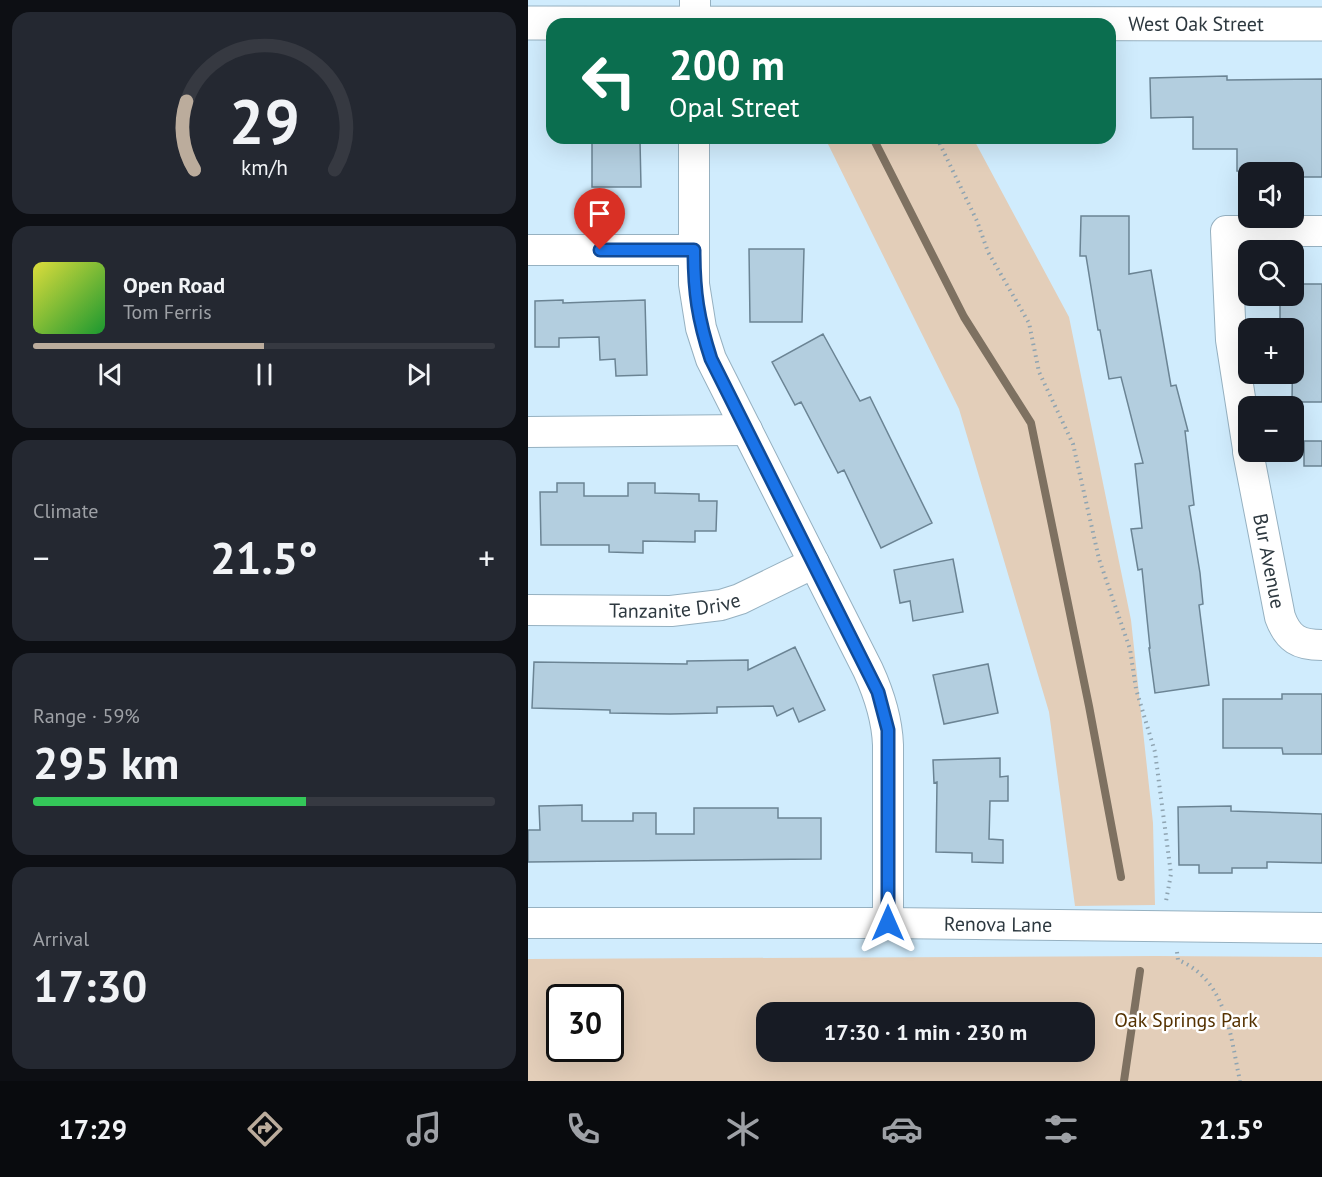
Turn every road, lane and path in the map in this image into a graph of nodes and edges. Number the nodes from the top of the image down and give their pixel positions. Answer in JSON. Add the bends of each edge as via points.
{"nodes":[{"id":1,"x":695,"y":16,"type":"edge"},
{"id":2,"x":647,"y":18,"type":"edge"},
{"id":3,"x":852,"y":18,"type":"edge"},
{"id":4,"x":1116,"y":21,"type":"edge"},
{"id":5,"x":546,"y":22,"type":"edge"},
{"id":6,"x":528,"y":23,"type":"edge"},
{"id":7,"x":1322,"y":24,"type":"edge"},
{"id":8,"x":694,"y":144,"type":"edge"},
{"id":9,"x":940,"y":144,"type":"edge"},
{"id":10,"x":1322,"y":231,"type":"edge"},
{"id":11,"x":528,"y":250,"type":"edge"},
{"id":12,"x":694,"y":250,"type":"junction"},
{"id":13,"x":1240,"y":396,"type":"edge"},
{"id":14,"x":747,"y":430,"type":"junction"},
{"id":15,"x":528,"y":432,"type":"edge"},
{"id":16,"x":1250,"y":462,"type":"edge"},
{"id":17,"x":813,"y":563,"type":"junction"},
{"id":18,"x":528,"y":610,"type":"edge"},
{"id":19,"x":1322,"y":645,"type":"edge"},
{"id":20,"x":528,"y":923,"type":"edge"},
{"id":21,"x":888,"y":923,"type":"junction"},
{"id":22,"x":1171,"y":926,"type":"junction"},
{"id":23,"x":1322,"y":928,"type":"edge"},
{"id":24,"x":1240,"y":1081,"type":"edge"}],
"edges":[{"from":1,"to":2,"type":"main road","name":"West Oak Street"},
{"from":1,"to":3,"type":"main road","name":"West Oak Street"},
{"from":4,"to":7,"type":"main road","name":"West Oak Street"},
{"from":5,"to":6,"type":"main road","name":"West Oak Street"},
{"from":8,"to":12,"type":"street"},
{"from":9,"to":22,"type":"path","via":[[988,252],[1029,323],[1039,372],[1073,444],[1099,559],[1130,649],[1136,689],[1155,752],[1171,874],[1165,905]]},
{"from":10,"to":13,"type":"street","name":"Bur Avenue","via":[[1226,231],[1231,340]]},
{"from":11,"to":12,"type":"street"},
{"from":12,"to":14,"type":"street","via":[[694,284],[701,328],[711,359]]},
{"from":14,"to":15,"type":"street"},
{"from":14,"to":17,"type":"street"},
{"from":16,"to":19,"type":"street","name":"Bur Avenue","via":[[1284,629],[1305,645]]},
{"from":17,"to":18,"type":"street","name":"Tanzanite Drive","via":[[741,600],[721,605],[671,611]]},
{"from":17,"to":21,"type":"street","via":[[878,692],[888,730]]},
{"from":20,"to":21,"type":"street","name":"Renova Lane"},
{"from":21,"to":22,"type":"street","name":"Renova Lane"},
{"from":22,"to":23,"type":"street","name":"Renova Lane"},
{"from":22,"to":24,"type":"path","via":[[1178,960],[1194,966],[1208,980],[1225,1010]]}]}
